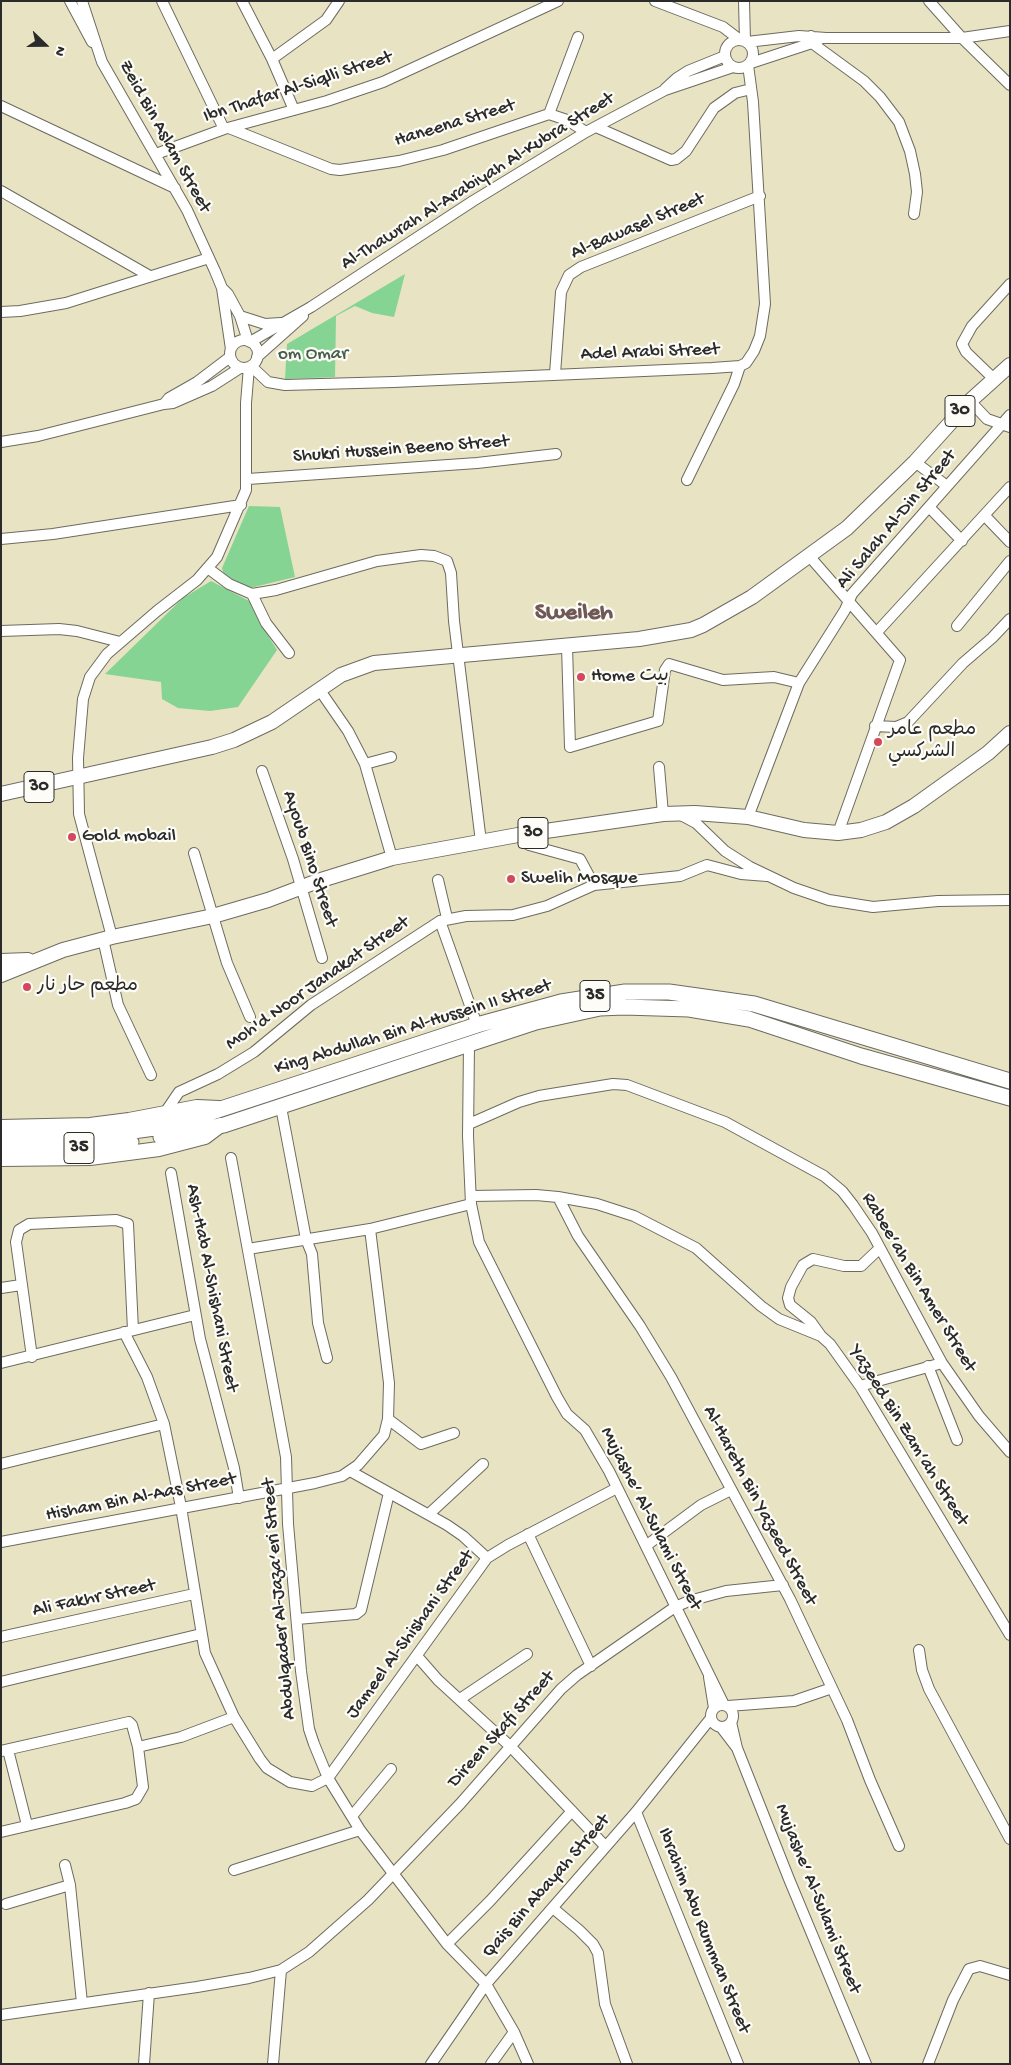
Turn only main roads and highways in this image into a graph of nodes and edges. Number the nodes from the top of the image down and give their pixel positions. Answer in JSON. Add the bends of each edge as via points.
{"nodes":[{"id":1,"x":1010,"y":365,"type":"edge"},
{"id":2,"x":1010,"y":733,"type":"edge"},
{"id":3,"x":1,"y":794,"type":"edge"},
{"id":4,"x":40,"y":959,"type":"junction"},
{"id":5,"x":1,"y":961,"type":"edge"},
{"id":6,"x":1,"y":975,"type":"edge"},
{"id":7,"x":1010,"y":1081,"type":"edge"},
{"id":8,"x":1010,"y":1098,"type":"edge"},
{"id":9,"x":225,"y":1109,"type":"junction"},
{"id":10,"x":221,"y":1126,"type":"junction"},
{"id":11,"x":1,"y":1127,"type":"edge"},
{"id":12,"x":1,"y":1139,"type":"edge"},
{"id":13,"x":1,"y":1150,"type":"edge"},
{"id":14,"x":1,"y":1159,"type":"edge"}],
"edges":[{"from":1,"to":3,"type":"main road","number":"30","via":[[970,401],[863,514],[810,557],[752,597],[692,630],[651,638],[365,665],[340,675],[272,722],[234,740]]},
{"from":2,"to":4,"type":"main road","number":"30","via":[[988,753],[914,806],[874,827],[838,834],[748,817],[670,814],[518,835],[392,858],[213,916],[107,938]]},
{"from":4,"to":5,"type":"main road"},
{"from":4,"to":6,"type":"main road","number":"30"},
{"from":7,"to":9,"type":"highway","name":"King Abdullah Bin Al-Hussein II Street","number":"35","via":[[771,1008],[688,994],[640,991],[540,1007]]},
{"from":8,"to":10,"type":"highway","name":"King Abdullah Bin Al-Hussein II Street","number":"35","via":[[860,1056],[768,1024],[725,1014],[644,1006],[600,1008],[536,1022]]},
{"from":9,"to":11,"type":"main road","via":[[197,1107],[70,1126]]},
{"from":9,"to":12,"type":"highway","name":"King Abdullah Bin Al-Hussein II Street","number":"35","via":[[145,1130],[67,1138]]},
{"from":10,"to":13,"type":"highway","name":"King Abdullah Bin Al-Hussein II Street","number":"35","via":[[108,1145]]},
{"from":10,"to":14,"type":"main road","via":[[205,1137],[159,1149],[90,1158]]}]}
